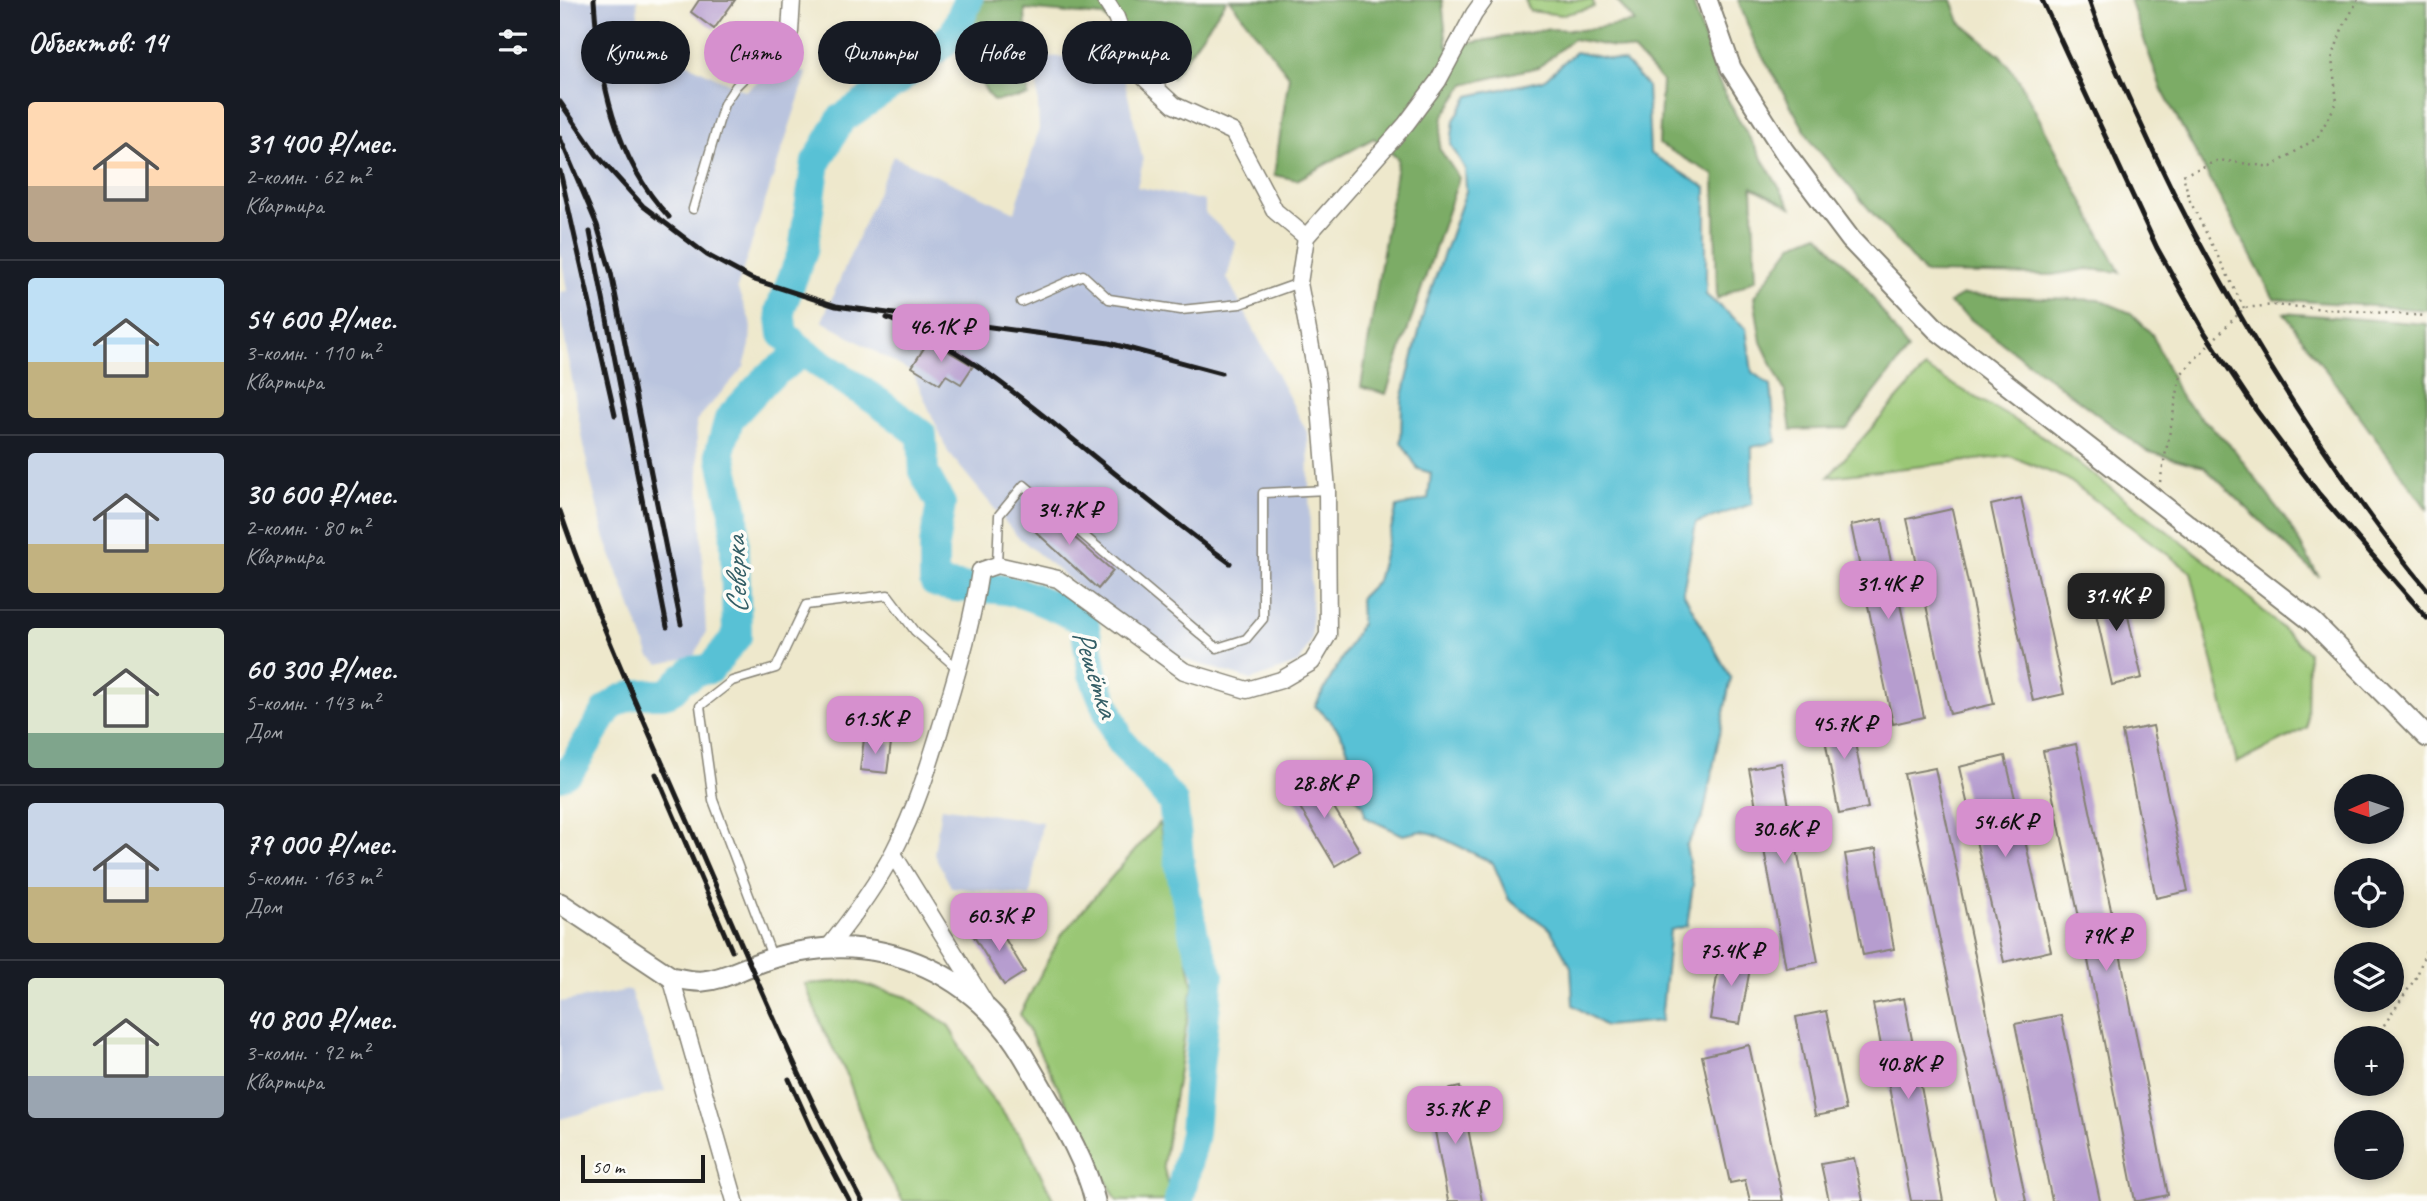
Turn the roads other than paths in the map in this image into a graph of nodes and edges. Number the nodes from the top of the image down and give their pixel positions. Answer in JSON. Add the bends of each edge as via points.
{"nodes":[{"id":1,"x":792,"y":0,"type":"edge"},
{"id":2,"x":1105,"y":0,"type":"edge"},
{"id":3,"x":1484,"y":0,"type":"edge"},
{"id":4,"x":1707,"y":0,"type":"edge"},
{"id":5,"x":791,"y":21,"type":"edge"},
{"id":6,"x":738,"y":84,"type":"edge"},
{"id":7,"x":693,"y":209,"type":"dead end"},
{"id":8,"x":1306,"y":237,"type":"junction"},
{"id":9,"x":1299,"y":283,"type":"junction"},
{"id":10,"x":1021,"y":302,"type":"dead end"},
{"id":11,"x":1327,"y":490,"type":"junction"},
{"id":12,"x":997,"y":565,"type":"junction"},
{"id":13,"x":958,"y":668,"type":"junction"},
{"id":14,"x":2427,"y":737,"type":"edge"},
{"id":15,"x":893,"y":854,"type":"junction"},
{"id":16,"x":560,"y":903,"type":"edge"},
{"id":17,"x":828,"y":948,"type":"junction"},
{"id":18,"x":773,"y":959,"type":"junction"},
{"id":19,"x":671,"y":977,"type":"junction"},
{"id":20,"x":994,"y":1017,"type":"junction"},
{"id":21,"x":735,"y":1201,"type":"edge"},
{"id":22,"x":1095,"y":1201,"type":"edge"}],
"edges":[{"from":1,"to":5,"type":"street"},
{"from":2,"to":8,"type":"street","via":[[1136,71],[1174,105],[1233,132],[1275,211]]},
{"from":3,"to":8,"type":"street","via":[[1438,81],[1406,124]]},
{"from":4,"to":14,"type":"street","via":[[1731,68],[1784,151],[1851,240],[1937,330],[2313,622]]},
{"from":6,"to":7,"type":"lane","via":[[724,104]]},
{"from":8,"to":9,"type":"street"},
{"from":9,"to":10,"type":"lane","via":[[1240,304],[1181,310],[1109,299],[1083,275]]},
{"from":9,"to":11,"type":"street","via":[[1318,384]]},
{"from":11,"to":12,"type":"street","via":[[1328,635],[1312,662],[1281,680],[1247,690],[1185,671],[1058,579]]},
{"from":11,"to":12,"type":"lane","via":[[1263,494],[1263,619],[1247,639],[1217,648],[1024,485],[999,515]]},
{"from":12,"to":13,"type":"street","via":[[980,571],[974,614]]},
{"from":13,"to":15,"type":"street","via":[[926,776]]},
{"from":13,"to":18,"type":"lane","via":[[915,631],[888,595],[806,605],[776,668],[732,681],[700,706],[713,800]]},
{"from":15,"to":17,"type":"street"},
{"from":15,"to":20,"type":"street"},
{"from":16,"to":19,"type":"street"},
{"from":17,"to":18,"type":"street"},
{"from":17,"to":20,"type":"street","via":[[893,955],[926,965],[970,993]]},
{"from":18,"to":19,"type":"street","via":[[723,978]]},
{"from":19,"to":21,"type":"street"},
{"from":20,"to":22,"type":"street","via":[[1063,1123],[1089,1177]]}]}
